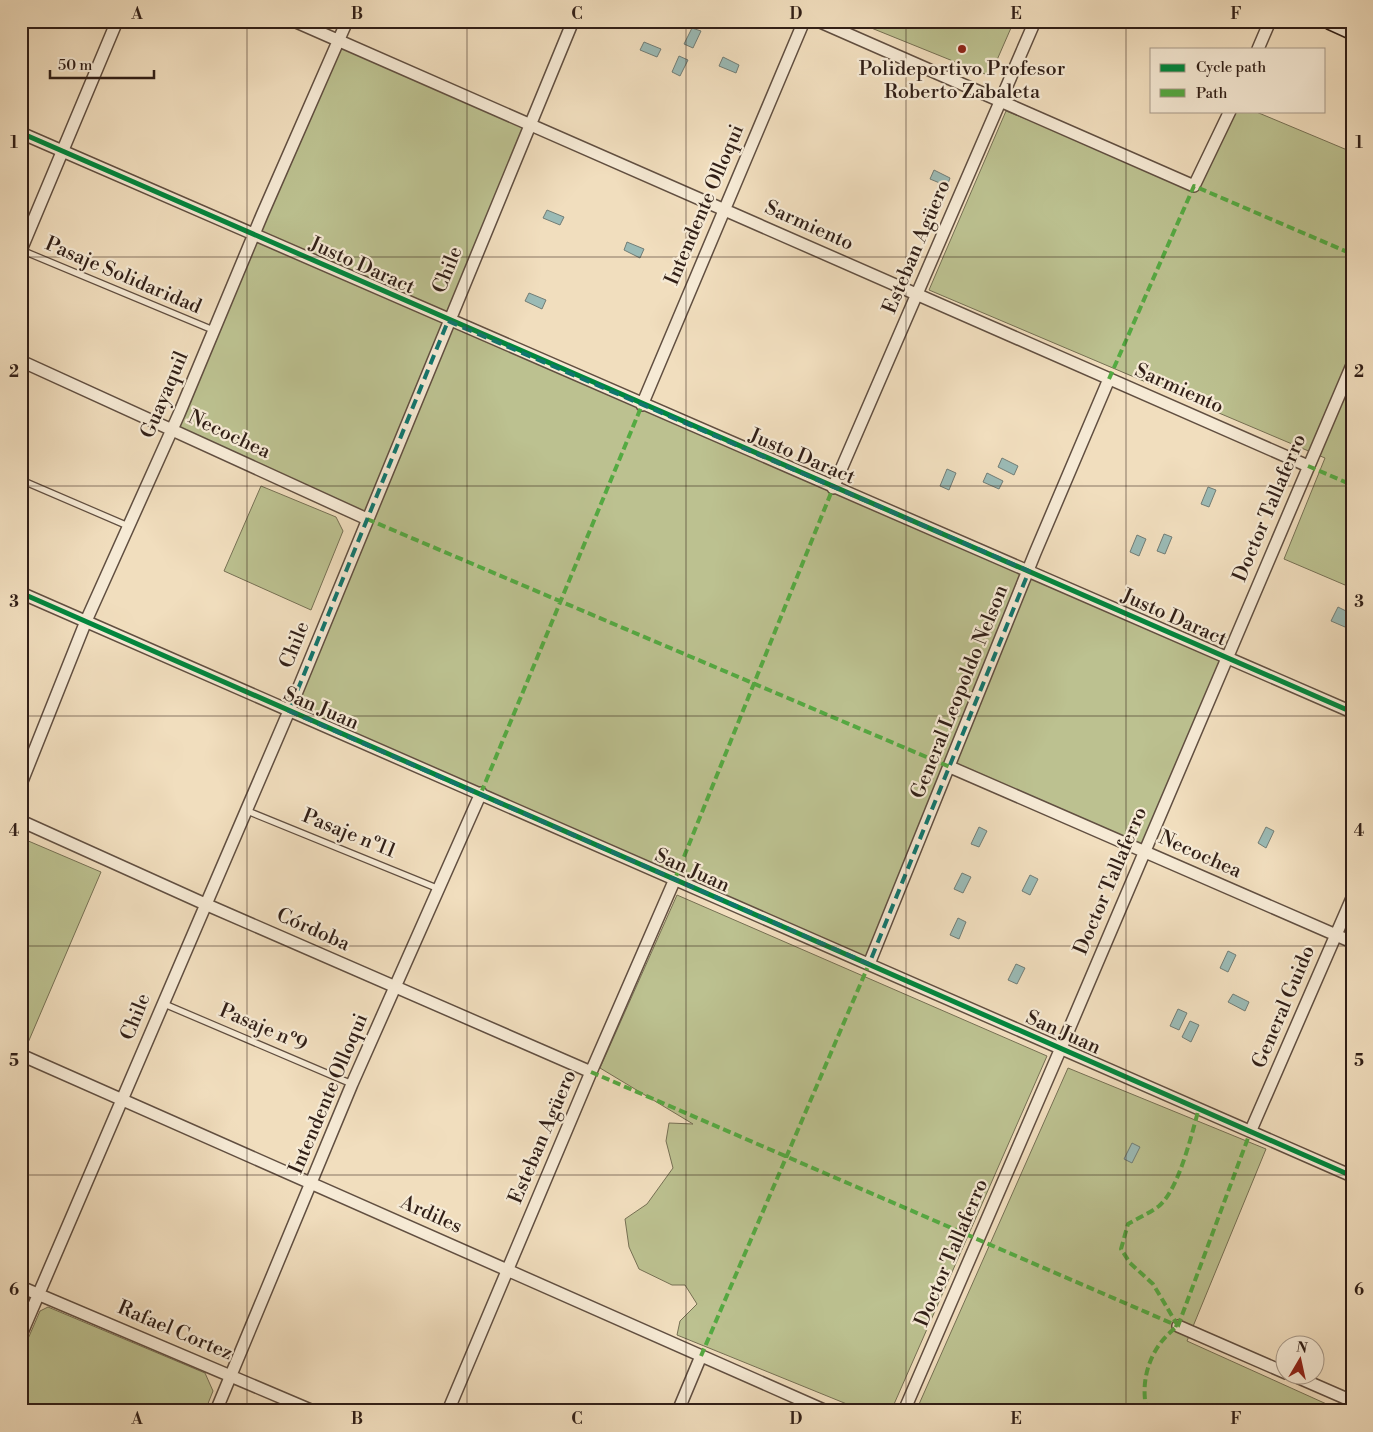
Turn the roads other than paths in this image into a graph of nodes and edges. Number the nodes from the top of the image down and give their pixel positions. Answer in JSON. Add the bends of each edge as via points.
{"nodes":[{"id":1,"x":117,"y":21,"type":"edge"},
{"id":2,"x":294,"y":21,"type":"edge"},
{"id":3,"x":347,"y":21,"type":"edge"},
{"id":4,"x":573,"y":21,"type":"edge"},
{"id":5,"x":804,"y":21,"type":"edge"},
{"id":6,"x":818,"y":21,"type":"edge"},
{"id":7,"x":1035,"y":21,"type":"edge"},
{"id":8,"x":1270,"y":21,"type":"edge"},
{"id":9,"x":1330,"y":21,"type":"edge"},
{"id":10,"x":1352,"y":31,"type":"edge"},
{"id":11,"x":338,"y":40,"type":"junction"},
{"id":12,"x":1258,"y":48,"type":"edge"},
{"id":13,"x":1001,"y":102,"type":"junction"},
{"id":14,"x":1230,"y":112,"type":"edge"},
{"id":15,"x":528,"y":124,"type":"junction"},
{"id":16,"x":21,"y":133,"type":"edge"},
{"id":17,"x":63,"y":151,"type":"junction"},
{"id":18,"x":724,"y":210,"type":"junction"},
{"id":19,"x":254,"y":234,"type":"junction"},
{"id":20,"x":21,"y":250,"type":"edge"},
{"id":21,"x":917,"y":294,"type":"junction"},
{"id":22,"x":448,"y":320,"type":"junction"},
{"id":23,"x":212,"y":330,"type":"junction"},
{"id":24,"x":21,"y":361,"type":"edge"},
{"id":25,"x":1352,"y":365,"type":"edge"},
{"id":26,"x":1109,"y":379,"type":"junction"},
{"id":27,"x":642,"y":405,"type":"junction"},
{"id":28,"x":172,"y":430,"type":"junction"},
{"id":29,"x":1308,"y":466,"type":"junction"},
{"id":30,"x":21,"y":480,"type":"edge"},
{"id":31,"x":833,"y":488,"type":"junction"},
{"id":32,"x":367,"y":519,"type":"junction"},
{"id":33,"x":128,"y":526,"type":"junction"},
{"id":34,"x":1029,"y":571,"type":"junction"},
{"id":35,"x":21,"y":593,"type":"edge"},
{"id":36,"x":86,"y":621,"type":"junction"},
{"id":37,"x":1226,"y":658,"type":"junction"},
{"id":38,"x":289,"y":711,"type":"junction"},
{"id":39,"x":1352,"y":712,"type":"edge"},
{"id":40,"x":950,"y":767,"type":"junction"},
{"id":41,"x":21,"y":784,"type":"edge"},
{"id":42,"x":481,"y":793,"type":"junction"},
{"id":43,"x":245,"y":810,"type":"junction"},
{"id":44,"x":21,"y":821,"type":"edge"},
{"id":45,"x":1144,"y":851,"type":"junction"},
{"id":46,"x":675,"y":880,"type":"junction"},
{"id":47,"x":440,"y":889,"type":"junction"},
{"id":48,"x":1352,"y":898,"type":"edge"},
{"id":49,"x":205,"y":904,"type":"junction"},
{"id":50,"x":1335,"y":935,"type":"junction"},
{"id":51,"x":1352,"y":942,"type":"edge"},
{"id":52,"x":869,"y":964,"type":"junction"},
{"id":53,"x":395,"y":987,"type":"junction"},
{"id":54,"x":162,"y":1003,"type":"junction"},
{"id":55,"x":1061,"y":1048,"type":"junction"},
{"id":56,"x":21,"y":1055,"type":"edge"},
{"id":57,"x":591,"y":1072,"type":"junction"},
{"id":58,"x":352,"y":1084,"type":"junction"},
{"id":59,"x":123,"y":1099,"type":"junction"},
{"id":60,"x":1251,"y":1130,"type":"junction"},
{"id":61,"x":1352,"y":1176,"type":"edge"},
{"id":62,"x":312,"y":1183,"type":"junction"},
{"id":63,"x":508,"y":1270,"type":"junction"},
{"id":64,"x":21,"y":1287,"type":"edge"},
{"id":65,"x":39,"y":1295,"type":"junction"},
{"id":66,"x":1178,"y":1326,"type":"dead end"},
{"id":67,"x":21,"y":1335,"type":"edge"},
{"id":68,"x":701,"y":1356,"type":"junction"},
{"id":69,"x":1276,"y":1369,"type":"edge"},
{"id":70,"x":231,"y":1375,"type":"junction"},
{"id":71,"x":1313,"y":1384,"type":"edge"},
{"id":72,"x":1352,"y":1401,"type":"edge"},
{"id":73,"x":216,"y":1411,"type":"edge"},
{"id":74,"x":313,"y":1411,"type":"edge"},
{"id":75,"x":448,"y":1411,"type":"edge"},
{"id":76,"x":678,"y":1411,"type":"edge"},
{"id":77,"x":826,"y":1411,"type":"edge"},
{"id":78,"x":904,"y":1411,"type":"edge"}],
"edges":[{"from":1,"to":17,"type":"street"},
{"from":2,"to":11,"type":"street","name":"Sarmiento"},
{"from":3,"to":11,"type":"street","name":"Guayaquil"},
{"from":4,"to":15,"type":"street","name":"Chile"},
{"from":5,"to":18,"type":"street","name":"Intendente Olloqui"},
{"from":6,"to":13,"type":"street"},
{"from":7,"to":13,"type":"street","name":"Esteban Agüero"},
{"from":8,"to":12,"type":"street"},
{"from":9,"to":10,"type":"street"},
{"from":11,"to":15,"type":"street","name":"Sarmiento"},
{"from":11,"to":19,"type":"street","name":"Guayaquil"},
{"from":13,"to":14,"type":"street","via":[[1194,186]]},
{"from":13,"to":21,"type":"street","name":"Esteban Agüero"},
{"from":15,"to":18,"type":"street","name":"Sarmiento"},
{"from":15,"to":22,"type":"street","name":"Chile"},
{"from":16,"to":17,"type":"street","name":"Justo Daract"},
{"from":17,"to":19,"type":"street","name":"Justo Daract"},
{"from":17,"to":20,"type":"street"},
{"from":18,"to":21,"type":"street","name":"Sarmiento"},
{"from":18,"to":27,"type":"street","name":"Intendente Olloqui"},
{"from":19,"to":22,"type":"street","name":"Justo Daract"},
{"from":19,"to":23,"type":"street","name":"Guayaquil"},
{"from":20,"to":23,"type":"lane","name":"Pasaje Solidaridad"},
{"from":21,"to":26,"type":"street","name":"Sarmiento"},
{"from":21,"to":31,"type":"street","name":"Esteban Agüero"},
{"from":22,"to":27,"type":"street","name":"Justo Daract"},
{"from":22,"to":32,"type":"street","name":"Chile"},
{"from":23,"to":28,"type":"street","name":"Guayaquil"},
{"from":24,"to":28,"type":"street","name":"Necochea"},
{"from":25,"to":29,"type":"street","name":"Doctor Tallaferro"},
{"from":26,"to":29,"type":"street","name":"Sarmiento"},
{"from":26,"to":34,"type":"street","name":"General Leopoldo Nelson"},
{"from":27,"to":31,"type":"street","name":"Justo Daract"},
{"from":28,"to":32,"type":"street","name":"Necochea"},
{"from":28,"to":33,"type":"street","name":"Guayaquil"},
{"from":29,"to":37,"type":"street","name":"Doctor Tallaferro"},
{"from":30,"to":33,"type":"lane"},
{"from":31,"to":34,"type":"street","name":"Justo Daract"},
{"from":32,"to":38,"type":"street","name":"Chile"},
{"from":33,"to":36,"type":"street","name":"Guayaquil"},
{"from":34,"to":37,"type":"street","name":"Justo Daract"},
{"from":34,"to":40,"type":"street","name":"General Leopoldo Nelson"},
{"from":35,"to":36,"type":"street","name":"San Juan"},
{"from":36,"to":38,"type":"street","name":"San Juan"},
{"from":36,"to":41,"type":"street","name":"Guayaquil"},
{"from":37,"to":39,"type":"street","name":"Justo Daract"},
{"from":37,"to":45,"type":"street","name":"Doctor Tallaferro"},
{"from":38,"to":42,"type":"street","name":"San Juan"},
{"from":38,"to":43,"type":"street","name":"Chile"},
{"from":40,"to":45,"type":"street","name":"Necochea"},
{"from":40,"to":52,"type":"street","name":"General Leopoldo Nelson"},
{"from":42,"to":46,"type":"street","name":"San Juan"},
{"from":42,"to":47,"type":"street","name":"Intendente Olloqui"},
{"from":43,"to":47,"type":"lane","name":"Pasaje nº11"},
{"from":43,"to":49,"type":"street","name":"Chile"},
{"from":44,"to":49,"type":"street","name":"Córdoba"},
{"from":45,"to":50,"type":"street","name":"Necochea"},
{"from":45,"to":55,"type":"street","name":"Doctor Tallaferro"},
{"from":46,"to":52,"type":"street","name":"San Juan"},
{"from":46,"to":57,"type":"street","name":"Esteban Agüero"},
{"from":47,"to":53,"type":"street","name":"Intendente Olloqui"},
{"from":48,"to":50,"type":"street","name":"General Guido"},
{"from":49,"to":53,"type":"street","name":"Córdoba"},
{"from":49,"to":54,"type":"street","name":"Chile"},
{"from":50,"to":51,"type":"street","name":"Necochea"},
{"from":50,"to":60,"type":"street","name":"General Guido"},
{"from":52,"to":55,"type":"street","name":"San Juan"},
{"from":53,"to":57,"type":"street","name":"Córdoba"},
{"from":53,"to":58,"type":"street","name":"Intendente Olloqui"},
{"from":54,"to":58,"type":"lane","name":"Pasaje nº9"},
{"from":54,"to":59,"type":"street","name":"Chile"},
{"from":55,"to":60,"type":"street","name":"San Juan"},
{"from":55,"to":78,"type":"street","name":"Doctor Tallaferro"},
{"from":56,"to":59,"type":"street","name":"Ardiles"},
{"from":57,"to":63,"type":"street","name":"Esteban Agüero"},
{"from":58,"to":62,"type":"street","name":"Intendente Olloqui"},
{"from":59,"to":62,"type":"street","name":"Ardiles"},
{"from":59,"to":65,"type":"street","name":"Chile"},
{"from":60,"to":61,"type":"street","name":"San Juan"},
{"from":62,"to":63,"type":"street","name":"Ardiles"},
{"from":62,"to":70,"type":"street","name":"Intendente Olloqui"},
{"from":63,"to":68,"type":"street","name":"Ardiles"},
{"from":63,"to":75,"type":"street","name":"Esteban Agüero"},
{"from":64,"to":65,"type":"street","name":"Rafael Cortez"},
{"from":65,"to":67,"type":"street","name":"Chile"},
{"from":65,"to":70,"type":"street","name":"Rafael Cortez"},
{"from":66,"to":69,"type":"street"},
{"from":68,"to":76,"type":"street"},
{"from":68,"to":77,"type":"street","name":"Ardiles"},
{"from":70,"to":73,"type":"street","name":"Intendente Olloqui"},
{"from":70,"to":74,"type":"street","name":"Rafael Cortez"},
{"from":71,"to":72,"type":"street"}]}
